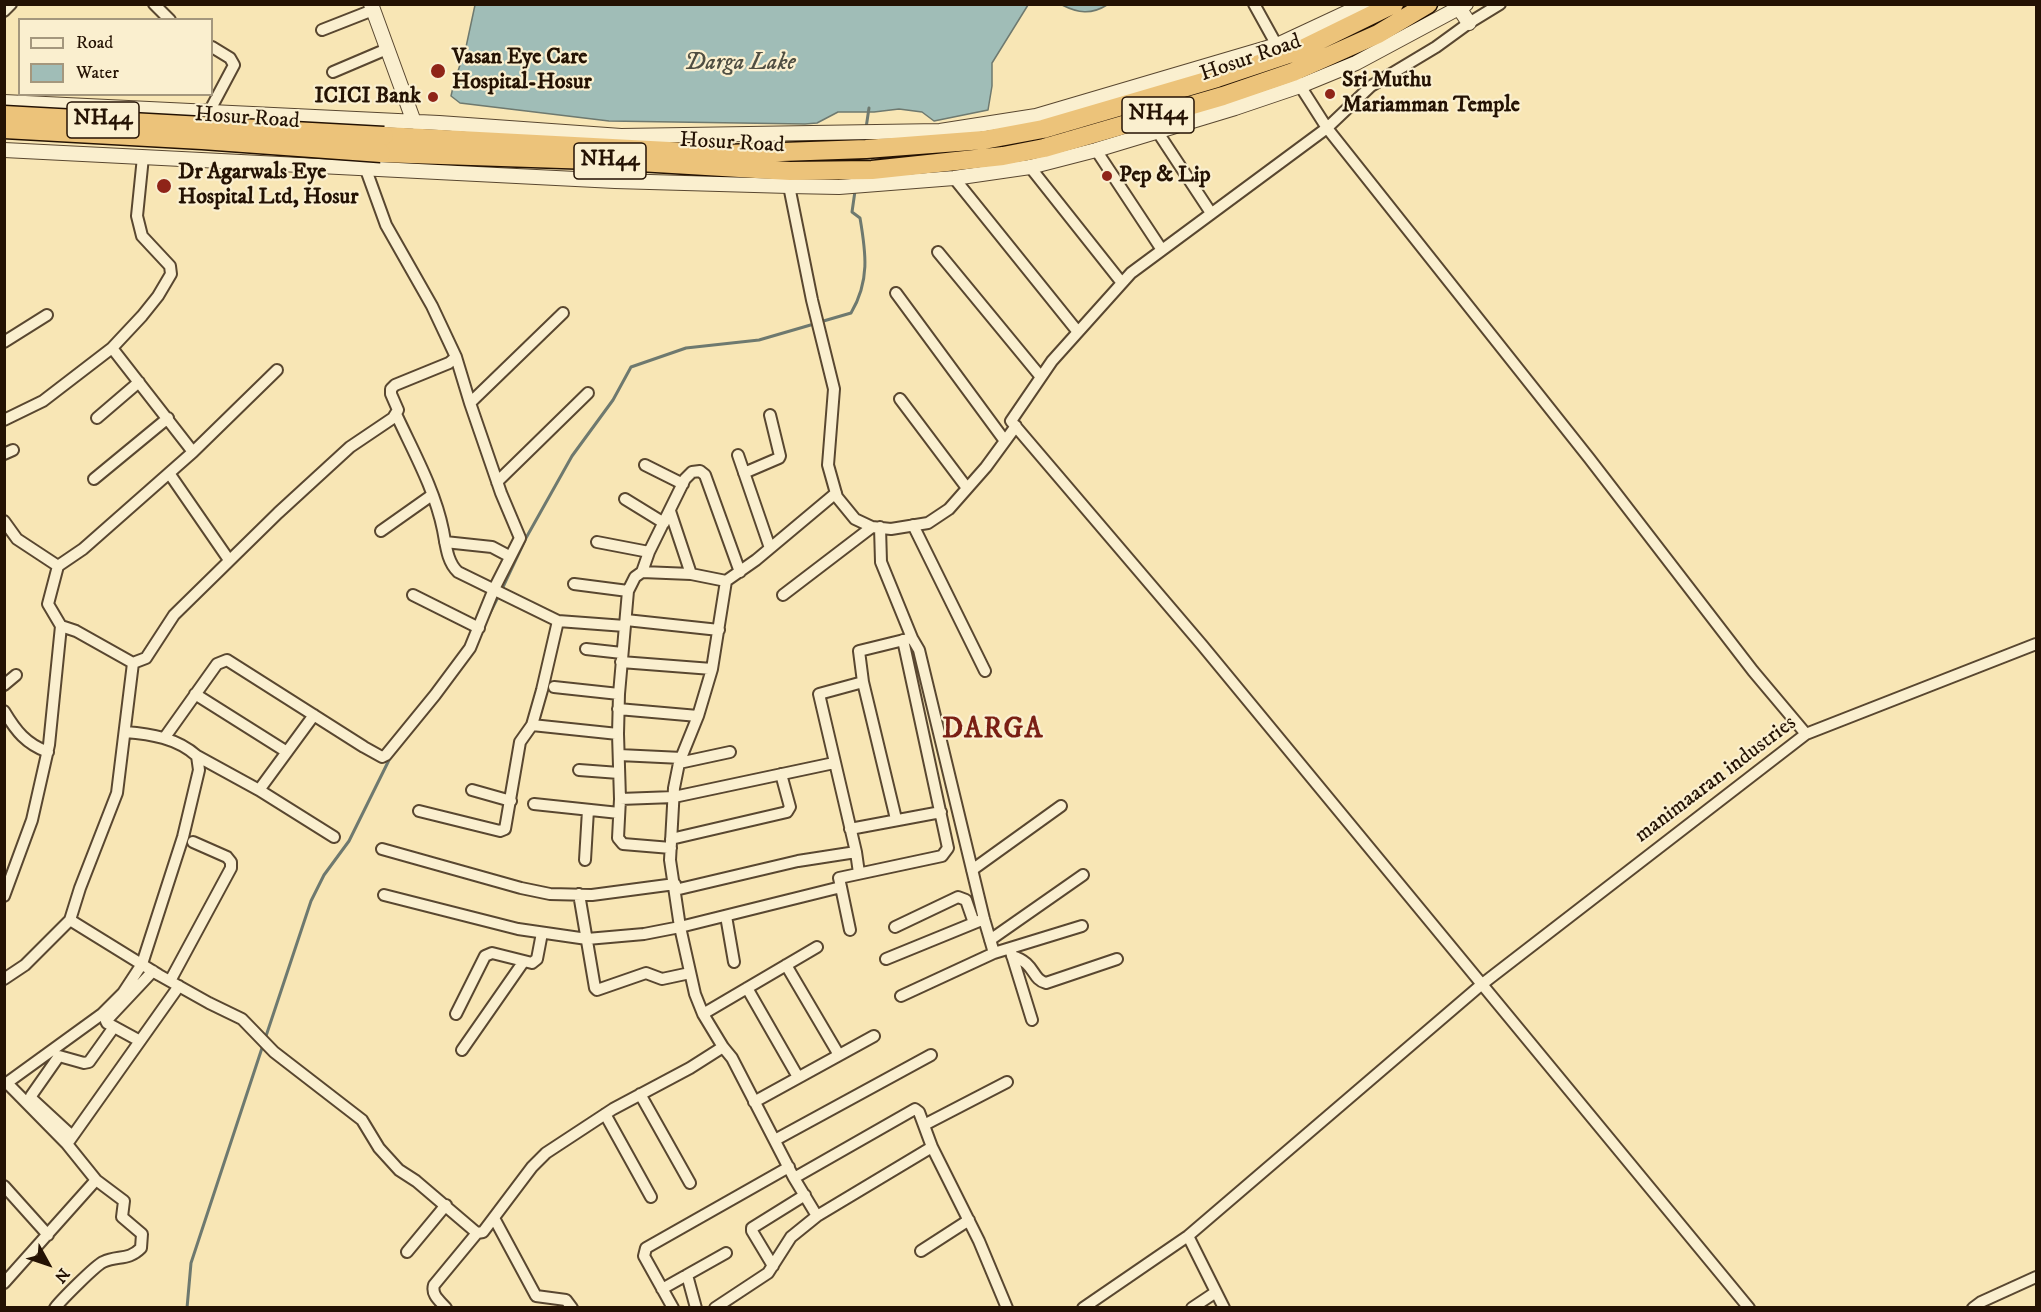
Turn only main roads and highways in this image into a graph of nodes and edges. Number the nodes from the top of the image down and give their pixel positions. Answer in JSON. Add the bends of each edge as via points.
{"nodes":[{"id":1,"x":1395,"y":4,"type":"edge"},
{"id":2,"x":1428,"y":4,"type":"edge"},
{"id":3,"x":4,"y":115,"type":"edge"},
{"id":4,"x":4,"y":129,"type":"edge"},
{"id":5,"x":382,"y":144,"type":"junction"}],
"edges":[{"from":1,"to":5,"type":"highway","name":"Hosur Road","number":"NH44","via":[[1317,42],[1280,51],[1217,78],[1043,129],[984,140],[841,142],[726,154]]},
{"from":2,"to":5,"type":"highway","name":"Hosur Road","number":"NH44","via":[[1296,79],[1222,96],[1044,148],[870,178],[839,179],[790,171]]},
{"from":3,"to":5,"type":"highway","name":"Hosur Road","number":"NH44","bridge":true},
{"from":4,"to":5,"type":"highway","name":"Hosur Road","number":"NH44","bridge":true,"via":[[202,140]]}]}
